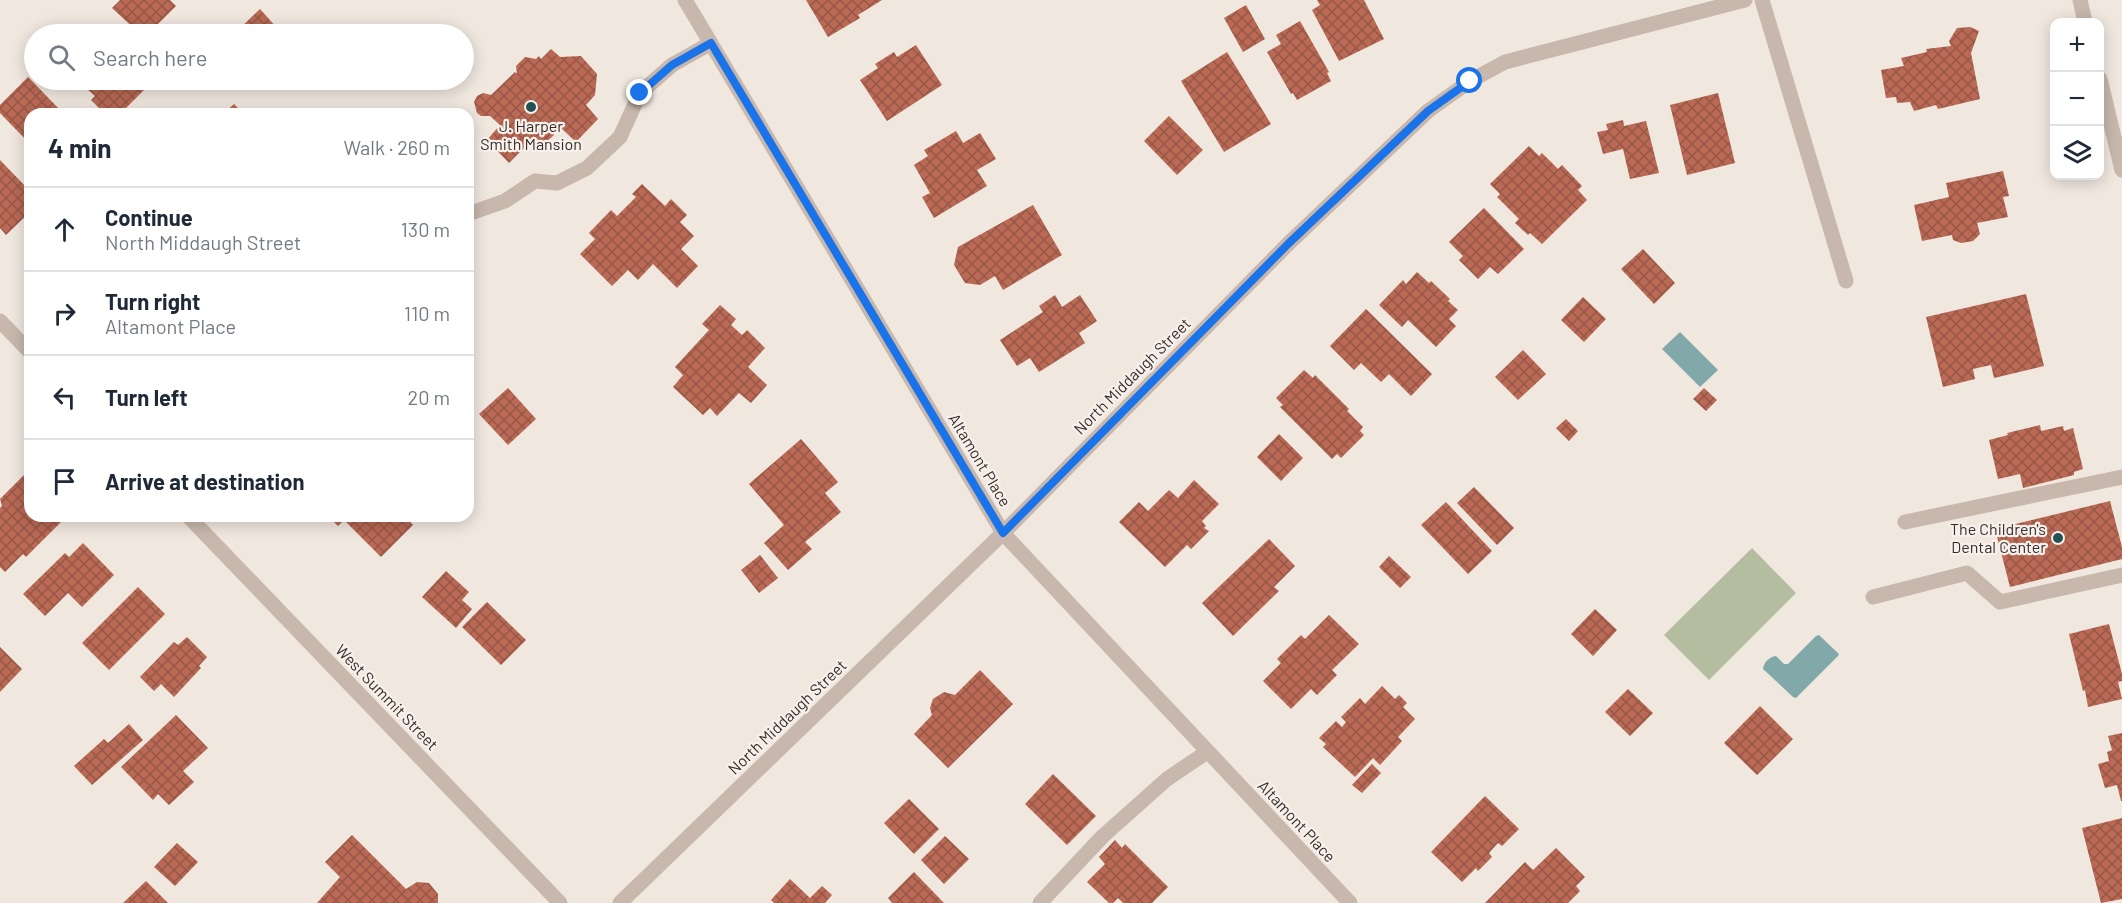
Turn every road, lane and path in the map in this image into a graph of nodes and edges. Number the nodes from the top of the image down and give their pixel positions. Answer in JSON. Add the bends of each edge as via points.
{"nodes":[{"id":1,"x":686,"y":0,"type":"edge"},
{"id":2,"x":1745,"y":0,"type":"edge"},
{"id":3,"x":1762,"y":0,"type":"edge"},
{"id":4,"x":2080,"y":0,"type":"edge"},
{"id":5,"x":2084,"y":18,"type":"edge"},
{"id":6,"x":711,"y":43,"type":"junction"},
{"id":7,"x":2104,"y":96,"type":"edge"},
{"id":8,"x":2122,"y":170,"type":"edge"},
{"id":9,"x":474,"y":212,"type":"edge"},
{"id":10,"x":1846,"y":280,"type":"dead end"},
{"id":11,"x":0,"y":321,"type":"edge"},
{"id":12,"x":24,"y":346,"type":"edge"},
{"id":13,"x":2122,"y":477,"type":"edge"},
{"id":14,"x":194,"y":522,"type":"edge"},
{"id":15,"x":1905,"y":522,"type":"dead end"},
{"id":16,"x":1003,"y":533,"type":"junction"},
{"id":17,"x":2122,"y":574,"type":"edge"},
{"id":18,"x":1873,"y":597,"type":"dead end"},
{"id":19,"x":1207,"y":752,"type":"junction"},
{"id":20,"x":560,"y":903,"type":"edge"},
{"id":21,"x":620,"y":903,"type":"edge"},
{"id":22,"x":1040,"y":903,"type":"edge"},
{"id":23,"x":1350,"y":903,"type":"edge"}],
"edges":[{"from":1,"to":6,"type":"street","name":"Altamont Place"},
{"from":2,"to":16,"type":"street","name":"North Middaugh Street","via":[[1505,62],[1428,111],[1288,244]]},
{"from":3,"to":10,"type":"street"},
{"from":4,"to":5,"type":"street"},
{"from":6,"to":9,"type":"street","via":[[672,65],[640,93],[620,137],[587,168],[557,183],[535,181],[505,201]]},
{"from":6,"to":16,"type":"street","name":"Altamont Place"},
{"from":7,"to":8,"type":"street"},
{"from":11,"to":12,"type":"street"},
{"from":13,"to":15,"type":"street"},
{"from":14,"to":20,"type":"street","name":"West Summit Street"},
{"from":16,"to":19,"type":"street","name":"Altamont Place"},
{"from":16,"to":21,"type":"street","name":"North Middaugh Street"},
{"from":17,"to":18,"type":"street","via":[[2000,602],[1967,573]]},
{"from":19,"to":22,"type":"street","via":[[1167,779],[1103,836]]},
{"from":19,"to":23,"type":"street","name":"Altamont Place"}]}
